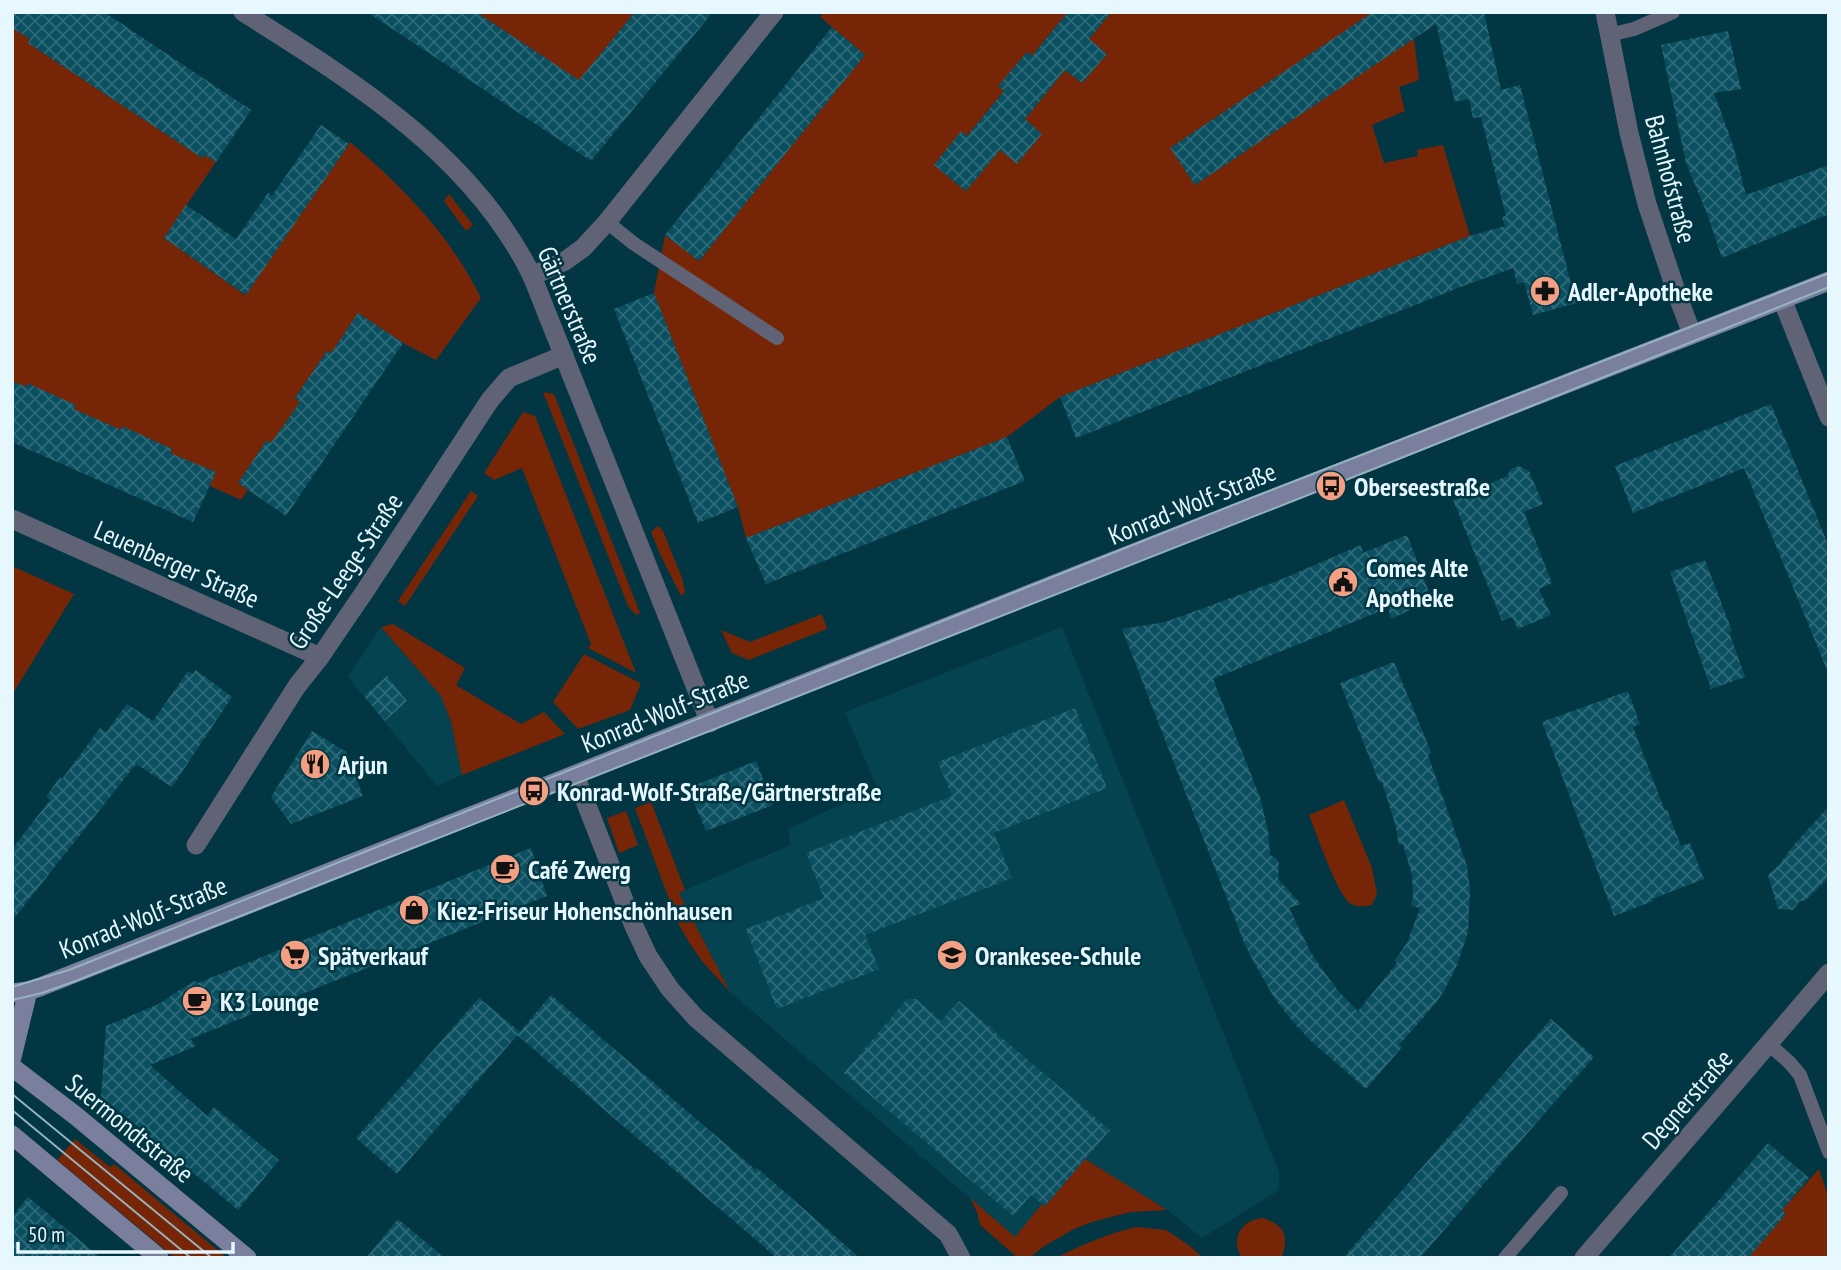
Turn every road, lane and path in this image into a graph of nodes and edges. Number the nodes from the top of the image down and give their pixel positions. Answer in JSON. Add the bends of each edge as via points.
{"nodes":[{"id":1,"x":243,"y":12,"type":"edge"},
{"id":2,"x":774,"y":12,"type":"edge"},
{"id":3,"x":1605,"y":12,"type":"edge"},
{"id":4,"x":1673,"y":12,"type":"edge"},
{"id":5,"x":1609,"y":35,"type":"junction"},
{"id":6,"x":607,"y":222,"type":"junction"},
{"id":7,"x":532,"y":276,"type":"junction"},
{"id":8,"x":1829,"y":281,"type":"edge"},
{"id":9,"x":1782,"y":299,"type":"junction"},
{"id":10,"x":1692,"y":334,"type":"junction"},
{"id":11,"x":777,"y":338,"type":"dead end"},
{"id":12,"x":564,"y":355,"type":"junction"},
{"id":13,"x":1829,"y":417,"type":"edge"},
{"id":14,"x":12,"y":519,"type":"edge"},
{"id":15,"x":320,"y":657,"type":"junction"},
{"id":16,"x":710,"y":723,"type":"junction"},
{"id":17,"x":575,"y":775,"type":"junction"},
{"id":18,"x":196,"y":845,"type":"dead end"},
{"id":19,"x":1829,"y":973,"type":"edge"},
{"id":20,"x":20,"y":992,"type":"edge"},
{"id":21,"x":1769,"y":1044,"type":"junction"},
{"id":22,"x":12,"y":1057,"type":"edge"},
{"id":23,"x":12,"y":1068,"type":"edge"},
{"id":24,"x":12,"y":1135,"type":"edge"},
{"id":25,"x":1829,"y":1153,"type":"edge"},
{"id":26,"x":1561,"y":1193,"type":"dead end"},
{"id":27,"x":159,"y":1258,"type":"edge"},
{"id":28,"x":247,"y":1258,"type":"edge"},
{"id":29,"x":961,"y":1258,"type":"edge"},
{"id":30,"x":1506,"y":1258,"type":"edge"},
{"id":31,"x":1584,"y":1258,"type":"edge"}],
"edges":[{"from":1,"to":7,"type":"street","name":"Gärtnerstraße","via":[[338,72],[410,126],[466,180]]},
{"from":2,"to":6,"type":"street"},
{"from":3,"to":5,"type":"street","name":"Bahnhofstraße"},
{"from":4,"to":5,"type":"lane"},
{"from":5,"to":10,"type":"street","name":"Bahnhofstraße","via":[[1647,204]]},
{"from":6,"to":7,"type":"street","via":[[565,261]]},
{"from":6,"to":11,"type":"lane"},
{"from":7,"to":12,"type":"street","name":"Gärtnerstraße"},
{"from":8,"to":9,"type":"main road","name":"Konrad-Wolf-Straße"},
{"from":9,"to":10,"type":"main road","name":"Konrad-Wolf-Straße"},
{"from":9,"to":13,"type":"street"},
{"from":10,"to":16,"type":"main road","name":"Konrad-Wolf-Straße"},
{"from":12,"to":15,"type":"street","name":"Große-Leege-Straße","via":[[509,378],[490,400]]},
{"from":12,"to":16,"type":"street","name":"Gärtnerstraße"},
{"from":14,"to":15,"type":"street","name":"Leuenberger Straße"},
{"from":15,"to":18,"type":"street","name":"Große-Leege-Straße","via":[[297,685]]},
{"from":16,"to":17,"type":"main road","name":"Konrad-Wolf-Straße"},
{"from":17,"to":20,"type":"main road","name":"Konrad-Wolf-Straße"},
{"from":17,"to":29,"type":"street","name":"Konrad-Wolf-Straße","via":[[634,926],[670,989],[696,1018],[948,1234]]},
{"from":19,"to":21,"type":"street","name":"Degnerstraße"},
{"from":20,"to":22,"type":"main road","name":"Konrad-Wolf-Straße"},
{"from":21,"to":25,"type":"lane","via":[[1800,1075]]},
{"from":21,"to":31,"type":"street","name":"Degnerstraße"},
{"from":23,"to":28,"type":"main road","name":"Suermondtstraße"},
{"from":24,"to":27,"type":"main road"},
{"from":26,"to":30,"type":"lane"}]}
